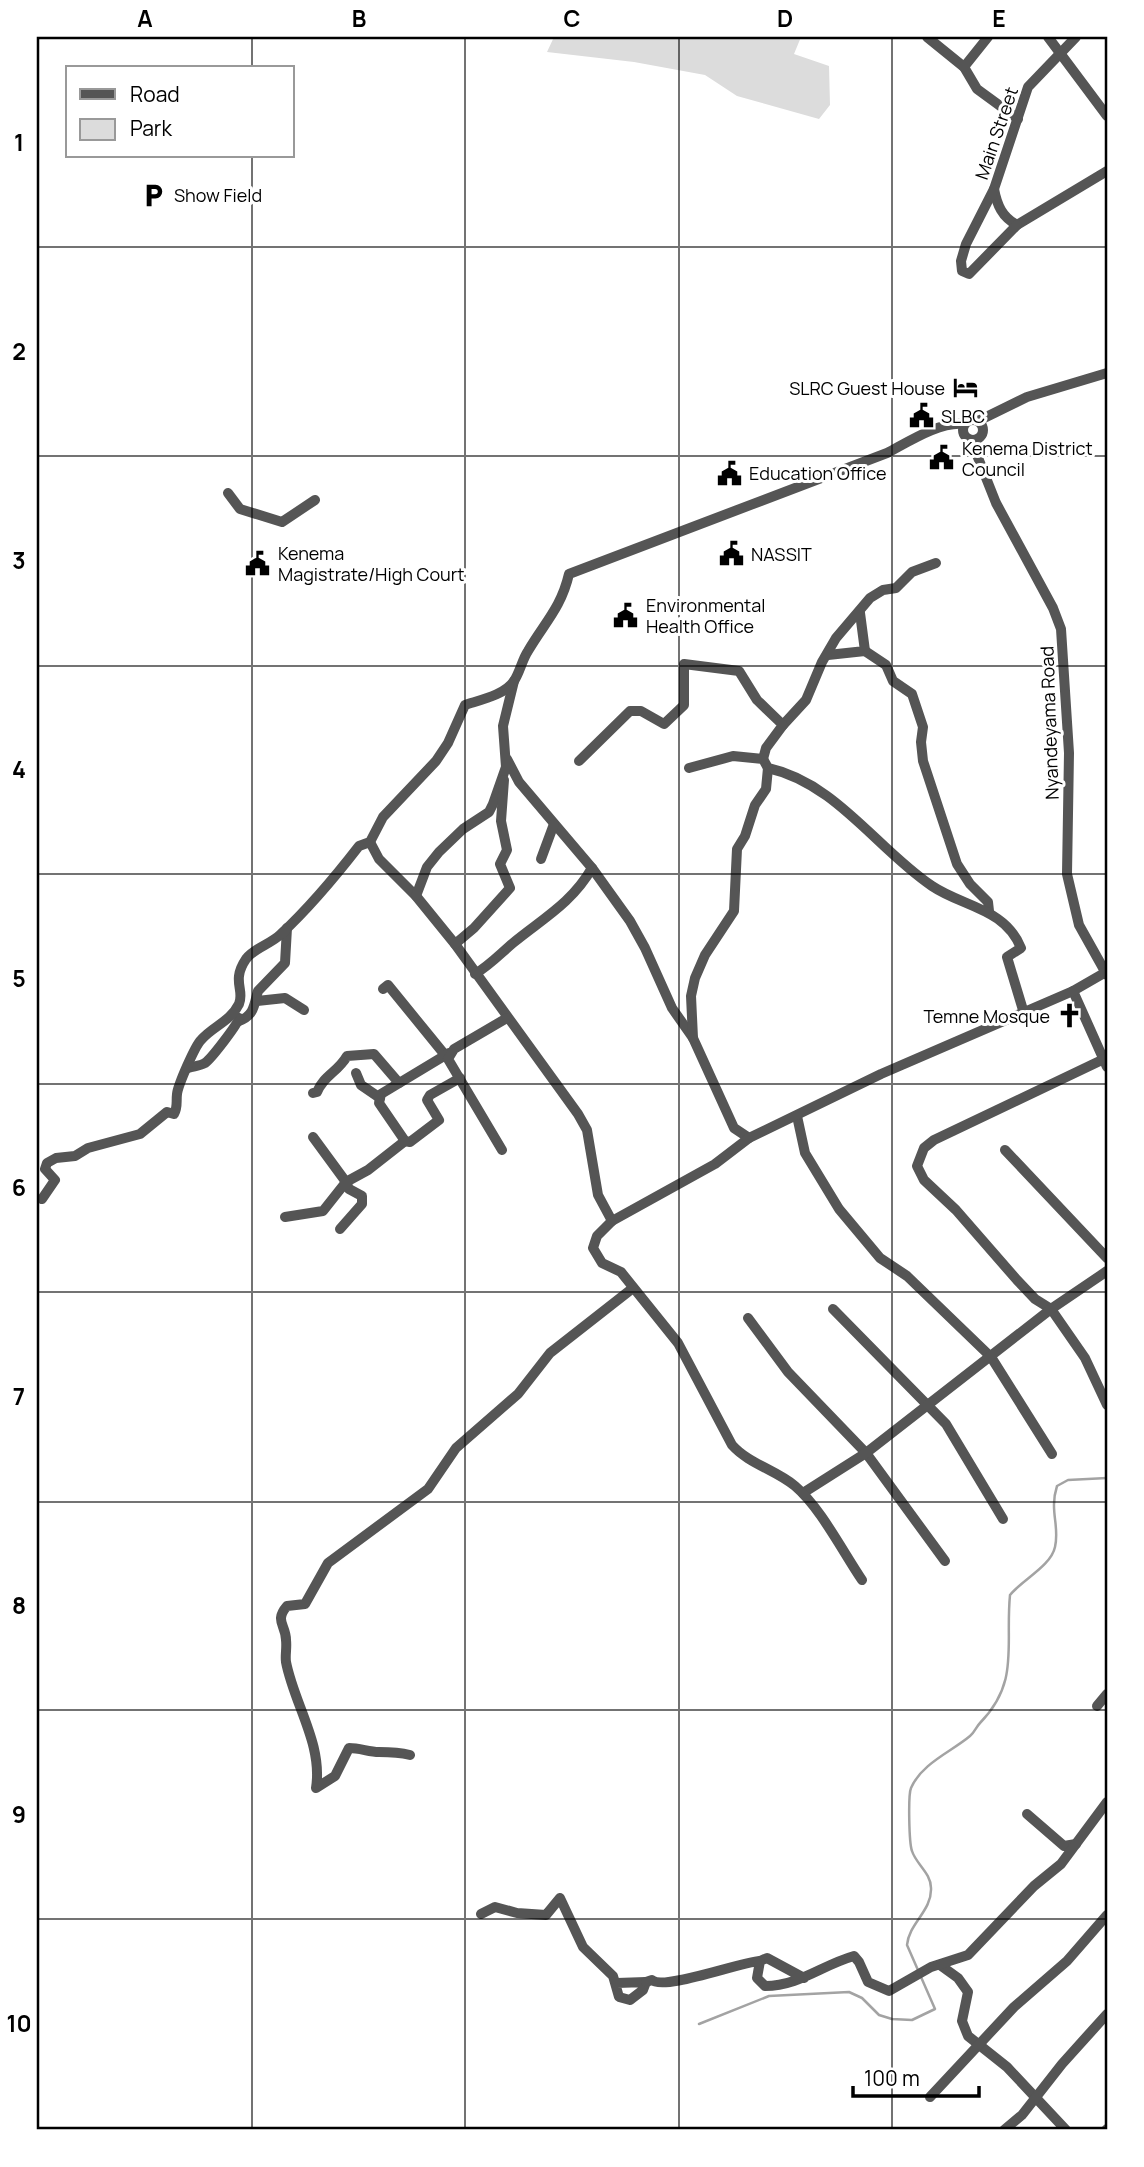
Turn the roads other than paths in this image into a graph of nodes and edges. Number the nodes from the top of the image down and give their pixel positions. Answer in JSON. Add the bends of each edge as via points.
{"nodes":[{"id":1,"x":927,"y":37,"type":"edge"},
{"id":2,"x":988,"y":37,"type":"edge"},
{"id":3,"x":1048,"y":37,"type":"edge"},
{"id":4,"x":1076,"y":37,"type":"edge"},
{"id":5,"x":1060,"y":53,"type":"junction"},
{"id":6,"x":964,"y":67,"type":"junction"},
{"id":7,"x":1107,"y":116,"type":"edge"},
{"id":8,"x":1018,"y":119,"type":"junction"},
{"id":9,"x":1107,"y":171,"type":"edge"},
{"id":10,"x":994,"y":189,"type":"junction"},
{"id":11,"x":1017,"y":225,"type":"junction"},
{"id":12,"x":1107,"y":373,"type":"edge"},
{"id":13,"x":978,"y":421,"type":"junction"},
{"id":14,"x":964,"y":424,"type":"junction"},
{"id":15,"x":971,"y":440,"type":"junction"},
{"id":16,"x":228,"y":493,"type":"dead end"},
{"id":17,"x":315,"y":500,"type":"dead end"},
{"id":18,"x":936,"y":563,"type":"dead end"},
{"id":19,"x":860,"y":613,"type":"junction"},
{"id":20,"x":864,"y":651,"type":"junction"},
{"id":21,"x":828,"y":655,"type":"junction"},
{"id":22,"x":514,"y":681,"type":"junction"},
{"id":23,"x":783,"y":725,"type":"junction"},
{"id":24,"x":505,"y":755,"type":"junction"},
{"id":25,"x":579,"y":761,"type":"dead end"},
{"id":26,"x":766,"y":764,"type":"junction"},
{"id":27,"x":506,"y":767,"type":"junction"},
{"id":28,"x":689,"y":768,"type":"dead end"},
{"id":29,"x":554,"y":824,"type":"junction"},
{"id":30,"x":565,"y":837,"type":"junction"},
{"id":31,"x":370,"y":842,"type":"junction"},
{"id":32,"x":549,"y":843,"type":"junction"},
{"id":33,"x":541,"y":859,"type":"dead end"},
{"id":34,"x":592,"y":869,"type":"junction"},
{"id":35,"x":416,"y":896,"type":"junction"},
{"id":36,"x":989,"y":911,"type":"junction"},
{"id":37,"x":287,"y":928,"type":"junction"},
{"id":38,"x":455,"y":944,"type":"junction"},
{"id":39,"x":475,"y":974,"type":"junction"},
{"id":40,"x":1106,"y":974,"type":"edge"},
{"id":41,"x":383,"y":989,"type":"dead end"},
{"id":42,"x":1073,"y":991,"type":"junction"},
{"id":43,"x":257,"y":1001,"type":"junction"},
{"id":44,"x":238,"y":1007,"type":"junction"},
{"id":45,"x":304,"y":1010,"type":"dead end"},
{"id":46,"x":1023,"y":1010,"type":"junction"},
{"id":47,"x":507,"y":1018,"type":"junction"},
{"id":48,"x":239,"y":1021,"type":"junction"},
{"id":49,"x":693,"y":1038,"type":"junction"},
{"id":50,"x":447,"y":1054,"type":"junction"},
{"id":51,"x":1106,"y":1063,"type":"edge"},
{"id":52,"x":188,"y":1068,"type":"junction"},
{"id":53,"x":356,"y":1073,"type":"dead end"},
{"id":54,"x":460,"y":1078,"type":"junction"},
{"id":55,"x":399,"y":1083,"type":"junction"},
{"id":56,"x":313,"y":1093,"type":"dead end"},
{"id":57,"x":380,"y":1098,"type":"junction"},
{"id":58,"x":797,"y":1116,"type":"junction"},
{"id":59,"x":313,"y":1137,"type":"dead end"},
{"id":60,"x":749,"y":1138,"type":"junction"},
{"id":61,"x":405,"y":1141,"type":"junction"},
{"id":62,"x":502,"y":1150,"type":"dead end"},
{"id":63,"x":1005,"y":1150,"type":"dead end"},
{"id":64,"x":346,"y":1182,"type":"junction"},
{"id":65,"x":42,"y":1199,"type":"dead end"},
{"id":66,"x":285,"y":1217,"type":"dead end"},
{"id":67,"x":612,"y":1221,"type":"junction"},
{"id":68,"x":340,"y":1229,"type":"dead end"},
{"id":69,"x":1107,"y":1258,"type":"edge"},
{"id":70,"x":1107,"y":1271,"type":"edge"},
{"id":71,"x":634,"y":1288,"type":"junction"},
{"id":72,"x":833,"y":1309,"type":"dead end"},
{"id":73,"x":1051,"y":1309,"type":"junction"},
{"id":74,"x":748,"y":1318,"type":"dead end"},
{"id":75,"x":991,"y":1357,"type":"junction"},
{"id":76,"x":927,"y":1405,"type":"junction"},
{"id":77,"x":1107,"y":1405,"type":"edge"},
{"id":78,"x":866,"y":1453,"type":"junction"},
{"id":79,"x":1052,"y":1454,"type":"dead end"},
{"id":80,"x":803,"y":1493,"type":"junction"},
{"id":81,"x":1003,"y":1519,"type":"dead end"},
{"id":82,"x":945,"y":1561,"type":"dead end"},
{"id":83,"x":862,"y":1580,"type":"dead end"},
{"id":84,"x":1107,"y":1694,"type":"edge"},
{"id":85,"x":1097,"y":1706,"type":"dead end"},
{"id":86,"x":410,"y":1755,"type":"dead end"},
{"id":87,"x":1107,"y":1802,"type":"edge"},
{"id":88,"x":1027,"y":1814,"type":"dead end"},
{"id":89,"x":1076,"y":1844,"type":"junction"},
{"id":90,"x":481,"y":1914,"type":"dead end"},
{"id":91,"x":1107,"y":1916,"type":"edge"},
{"id":92,"x":760,"y":1961,"type":"junction"},
{"id":93,"x":940,"y":1965,"type":"junction"},
{"id":94,"x":804,"y":1978,"type":"junction"},
{"id":95,"x":646,"y":1982,"type":"junction"},
{"id":96,"x":617,"y":1983,"type":"junction"},
{"id":97,"x":1107,"y":2014,"type":"edge"},
{"id":98,"x":978,"y":2046,"type":"junction"},
{"id":99,"x":930,"y":2097,"type":"dead end"},
{"id":100,"x":1033,"y":2098,"type":"junction"},
{"id":101,"x":1004,"y":2130,"type":"edge"},
{"id":102,"x":1066,"y":2130,"type":"edge"}],
"edges":[{"from":1,"to":6,"type":"street"},
{"from":2,"to":6,"type":"street"},
{"from":3,"to":5,"type":"street"},
{"from":4,"to":5,"type":"street","name":"Main Street"},
{"from":5,"to":7,"type":"street"},
{"from":5,"to":8,"type":"street","name":"Main Street","via":[[1028,87]]},
{"from":6,"to":8,"type":"street","via":[[977,89]]},
{"from":8,"to":10,"type":"street","name":"Main Street"},
{"from":9,"to":11,"type":"street"},
{"from":10,"to":11,"type":"street","via":[[999,207]]},
{"from":10,"to":11,"type":"street","name":"Main Street","via":[[961,261],[965,274]]},
{"from":12,"to":13,"type":"street","via":[[1027,397]]},
{"from":13,"to":14,"type":"street"},
{"from":13,"to":15,"type":"street","via":[[983,431]]},
{"from":14,"to":15,"type":"street","via":[[963,432]]},
{"from":14,"to":22,"type":"street","via":[[955,423],[569,574],[564,598],[531,645]]},
{"from":15,"to":40,"type":"street","name":"Nyandeyama Road","via":[[996,503],[1061,629],[1069,753],[1067,874],[1079,925]]},
{"from":16,"to":17,"type":"street","via":[[240,509],[282,522]]},
{"from":18,"to":19,"type":"street","via":[[870,598]]},
{"from":19,"to":20,"type":"street"},
{"from":19,"to":21,"type":"street","via":[[846,625]]},
{"from":20,"to":21,"type":"street"},
{"from":20,"to":36,"type":"street","via":[[886,665],[893,681],[912,694],[923,727],[923,761],[957,864],[988,902]]},
{"from":21,"to":23,"type":"street","via":[[806,700]]},
{"from":22,"to":24,"type":"street","via":[[503,726]]},
{"from":22,"to":31,"type":"street","via":[[465,705],[436,761],[383,817]]},
{"from":23,"to":25,"type":"street","via":[[757,700],[739,671],[684,664],[684,705],[664,724],[641,711],[630,711]]},
{"from":23,"to":26,"type":"street","via":[[766,748]]},
{"from":24,"to":27,"type":"street"},
{"from":24,"to":29,"type":"street","via":[[519,782]]},
{"from":26,"to":28,"type":"street","via":[[733,756]]},
{"from":26,"to":36,"type":"street","via":[[831,799],[930,884]]},
{"from":26,"to":49,"type":"street","via":[[766,789],[737,849],[734,911],[695,978]]},
{"from":27,"to":35,"type":"street","via":[[489,812],[463,828],[439,852],[427,867]]},
{"from":27,"to":38,"type":"street","via":[[501,821],[508,850],[500,864],[510,888]]},
{"from":29,"to":30,"type":"street"},
{"from":29,"to":32,"type":"street"},
{"from":30,"to":32,"type":"street"},
{"from":30,"to":34,"type":"street"},
{"from":31,"to":35,"type":"street","via":[[379,859]]},
{"from":31,"to":37,"type":"street","via":[[359,846]]},
{"from":32,"to":33,"type":"street"},
{"from":34,"to":39,"type":"street","via":[[554,914]]},
{"from":34,"to":49,"type":"street","via":[[630,921],[672,1008]]},
{"from":35,"to":38,"type":"street"},
{"from":36,"to":46,"type":"street","via":[[1017,938],[1021,948],[1007,957]]},
{"from":37,"to":43,"type":"street","via":[[285,963],[258,990]]},
{"from":37,"to":44,"type":"street","via":[[249,955],[240,969]]},
{"from":38,"to":39,"type":"street"},
{"from":39,"to":47,"type":"street"},
{"from":40,"to":42,"type":"street"},
{"from":41,"to":50,"type":"street","via":[[388,985]]},
{"from":42,"to":46,"type":"street"},
{"from":42,"to":51,"type":"street"},
{"from":43,"to":45,"type":"street","via":[[285,998]]},
{"from":43,"to":48,"type":"street","via":[[252,1012]]},
{"from":44,"to":48,"type":"street"},
{"from":44,"to":52,"type":"street","via":[[227,1022],[200,1040]]},
{"from":46,"to":58,"type":"street"},
{"from":47,"to":50,"type":"street"},
{"from":47,"to":67,"type":"street","via":[[556,1080],[587,1130],[598,1195]]},
{"from":48,"to":52,"type":"street","via":[[210,1059]]},
{"from":49,"to":60,"type":"street","via":[[734,1128]]},
{"from":50,"to":54,"type":"street"},
{"from":50,"to":55,"type":"street"},
{"from":51,"to":73,"type":"street","via":[[933,1140],[919,1157],[917,1166],[924,1180],[1035,1299]]},
{"from":52,"to":65,"type":"street","via":[[177,1091],[174,1114],[167,1112],[140,1133],[47,1163],[45,1169],[55,1180]]},
{"from":53,"to":57,"type":"street","via":[[361,1085]]},
{"from":54,"to":61,"type":"street","via":[[428,1100],[439,1120]]},
{"from":54,"to":62,"type":"street"},
{"from":55,"to":56,"type":"street","via":[[374,1054],[347,1056]]},
{"from":55,"to":57,"type":"street"},
{"from":57,"to":61,"type":"street","via":[[383,1112]]},
{"from":58,"to":60,"type":"street"},
{"from":58,"to":75,"type":"street","via":[[805,1153],[839,1209],[880,1258],[907,1276]]},
{"from":59,"to":64,"type":"street"},
{"from":60,"to":67,"type":"street","via":[[715,1164]]},
{"from":61,"to":64,"type":"street"},
{"from":63,"to":69,"type":"street"},
{"from":64,"to":66,"type":"street","via":[[323,1211]]},
{"from":64,"to":68,"type":"street","via":[[362,1196],[362,1204]]},
{"from":67,"to":71,"type":"street","via":[[597,1236],[593,1248],[602,1263],[621,1272]]},
{"from":70,"to":73,"type":"street"},
{"from":71,"to":80,"type":"street","via":[[678,1343],[732,1445]]},
{"from":71,"to":86,"type":"street","via":[[550,1353],[508,1404],[456,1448],[428,1489],[328,1563],[304,1604],[287,1606],[281,1613],[279,1624],[287,1639],[285,1660],[314,1751],[316,1788],[335,1776],[352,1747]]},
{"from":72,"to":76,"type":"street"},
{"from":73,"to":75,"type":"street"},
{"from":73,"to":77,"type":"street","via":[[1072,1336]]},
{"from":74,"to":78,"type":"street","via":[[789,1372]]},
{"from":75,"to":76,"type":"street"},
{"from":75,"to":79,"type":"street"},
{"from":76,"to":78,"type":"street"},
{"from":76,"to":81,"type":"street","via":[[960,1445]]},
{"from":78,"to":80,"type":"street"},
{"from":78,"to":82,"type":"street"},
{"from":80,"to":83,"type":"street"},
{"from":84,"to":85,"type":"street"},
{"from":87,"to":89,"type":"street"},
{"from":88,"to":89,"type":"street","via":[[1064,1846]]},
{"from":89,"to":93,"type":"street","via":[[968,1955]]},
{"from":90,"to":96,"type":"street","via":[[495,1907],[547,1915],[560,1898],[583,1947]]},
{"from":91,"to":98,"type":"street"},
{"from":92,"to":94,"type":"street","via":[[776,1961]]},
{"from":92,"to":94,"type":"street","via":[[757,1978],[765,1986]]},
{"from":92,"to":95,"type":"street","via":[[699,1977]]},
{"from":93,"to":94,"type":"street","via":[[897,1989],[880,1989],[868,1982],[854,1956]]},
{"from":93,"to":98,"type":"street","via":[[968,1992],[962,2028]]},
{"from":95,"to":96,"type":"street"},
{"from":95,"to":96,"type":"street","via":[[639,1994],[624,2001],[615,1991]]},
{"from":97,"to":100,"type":"street"},
{"from":98,"to":99,"type":"street"},
{"from":98,"to":100,"type":"street","via":[[1007,2067]]},
{"from":100,"to":101,"type":"street"},
{"from":100,"to":102,"type":"street"}]}
